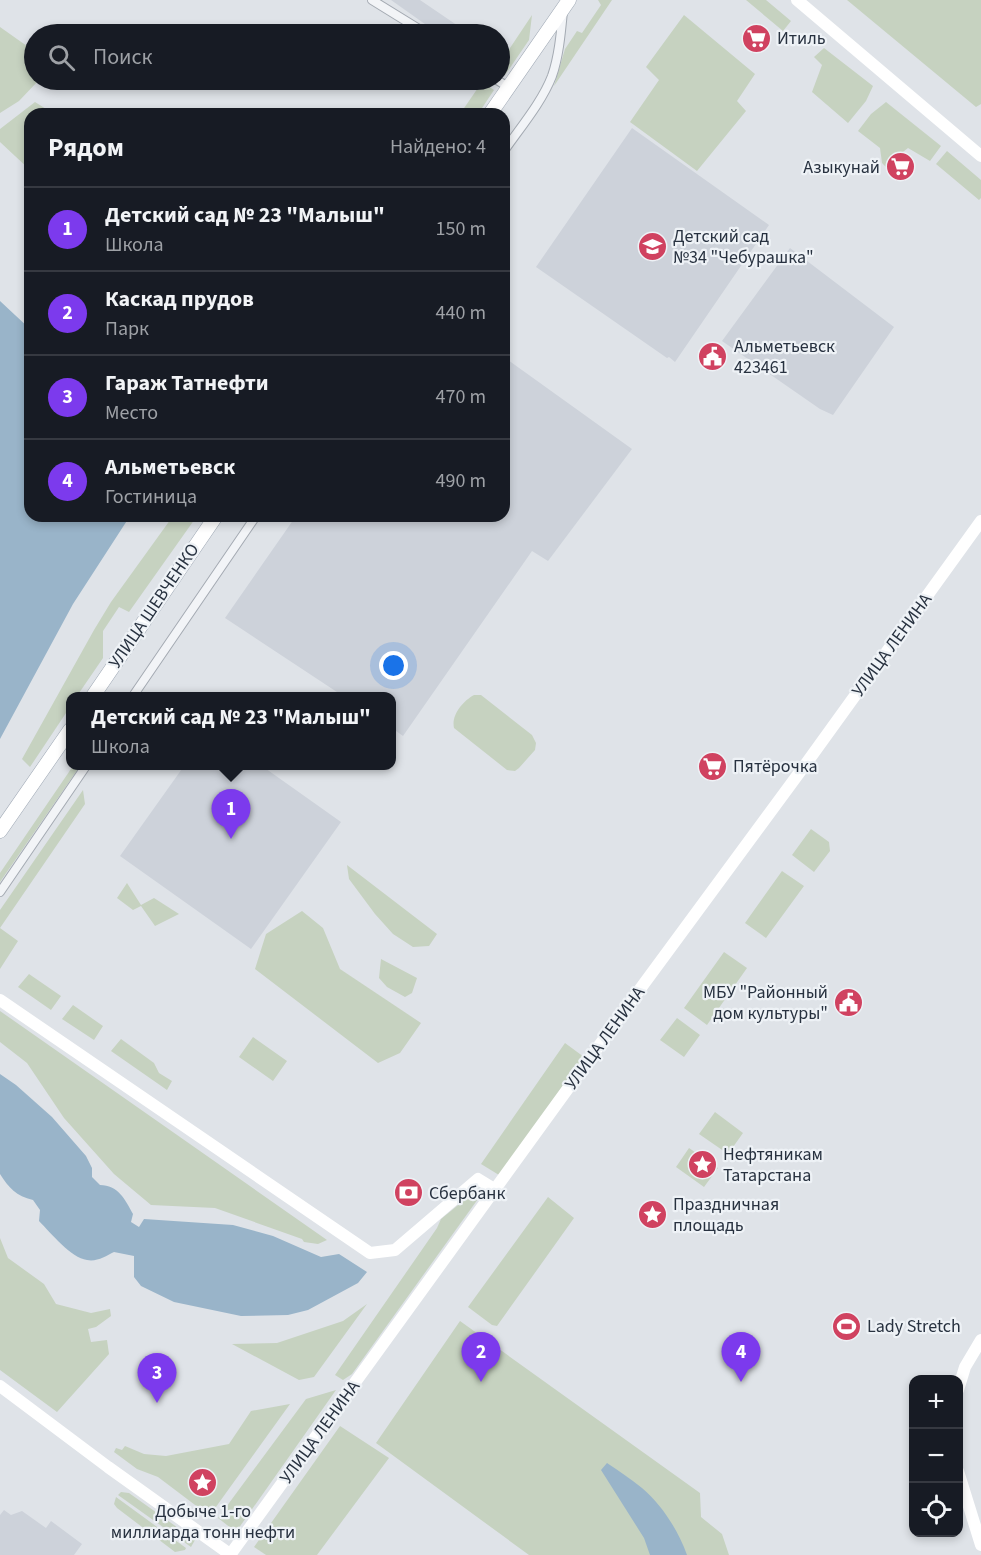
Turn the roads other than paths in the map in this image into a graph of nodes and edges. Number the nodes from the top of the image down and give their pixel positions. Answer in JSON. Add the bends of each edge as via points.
{"nodes":[{"id":1,"x":372,"y":0,"type":"edge"},
{"id":2,"x":797,"y":0,"type":"edge"},
{"id":3,"x":567,"y":4,"type":"edge"},
{"id":4,"x":411,"y":24,"type":"edge"},
{"id":5,"x":510,"y":73,"type":"edge"},
{"id":6,"x":499,"y":90,"type":"edge"},
{"id":7,"x":492,"y":108,"type":"edge"},
{"id":8,"x":510,"y":142,"type":"edge"},
{"id":9,"x":981,"y":156,"type":"edge"},
{"id":10,"x":981,"y":521,"type":"edge"},
{"id":11,"x":212,"y":522,"type":"edge"},
{"id":12,"x":252,"y":522,"type":"edge"},
{"id":13,"x":96,"y":692,"type":"edge"},
{"id":14,"x":136,"y":692,"type":"edge"},
{"id":15,"x":66,"y":736,"type":"edge"},
{"id":16,"x":83,"y":770,"type":"edge"},
{"id":17,"x":0,"y":831,"type":"edge"},
{"id":18,"x":0,"y":892,"type":"edge"},
{"id":19,"x":0,"y":1000,"type":"edge"},
{"id":20,"x":496,"y":1190,"type":"junction"},
{"id":21,"x":981,"y":1340,"type":"edge"},
{"id":22,"x":963,"y":1375,"type":"edge"},
{"id":23,"x":0,"y":1386,"type":"edge"},
{"id":24,"x":962,"y":1483,"type":"edge"},
{"id":25,"x":981,"y":1545,"type":"edge"},
{"id":26,"x":230,"y":1555,"type":"edge"}],
"edges":[{"from":1,"to":4,"type":"street"},
{"from":2,"to":9,"type":"main road"},
{"from":3,"to":5,"type":"main road"},
{"from":3,"to":8,"type":"street","via":[[552,76]]},
{"from":6,"to":7,"type":"main road"},
{"from":10,"to":20,"type":"main road","name":"УЛИЦА ЛЕНИНА"},
{"from":11,"to":13,"type":"main road","name":"УЛИЦА ШЕВЧЕНКО"},
{"from":12,"to":14,"type":"street"},
{"from":15,"to":17,"type":"main road"},
{"from":16,"to":18,"type":"street"},
{"from":19,"to":20,"type":"main road","via":[[370,1253],[395,1250],[478,1179]]},
{"from":20,"to":26,"type":"main road","name":"УЛИЦА ЛЕНИНА"},
{"from":21,"to":22,"type":"main road"},
{"from":23,"to":26,"type":"main road"},
{"from":24,"to":25,"type":"main road"}]}
